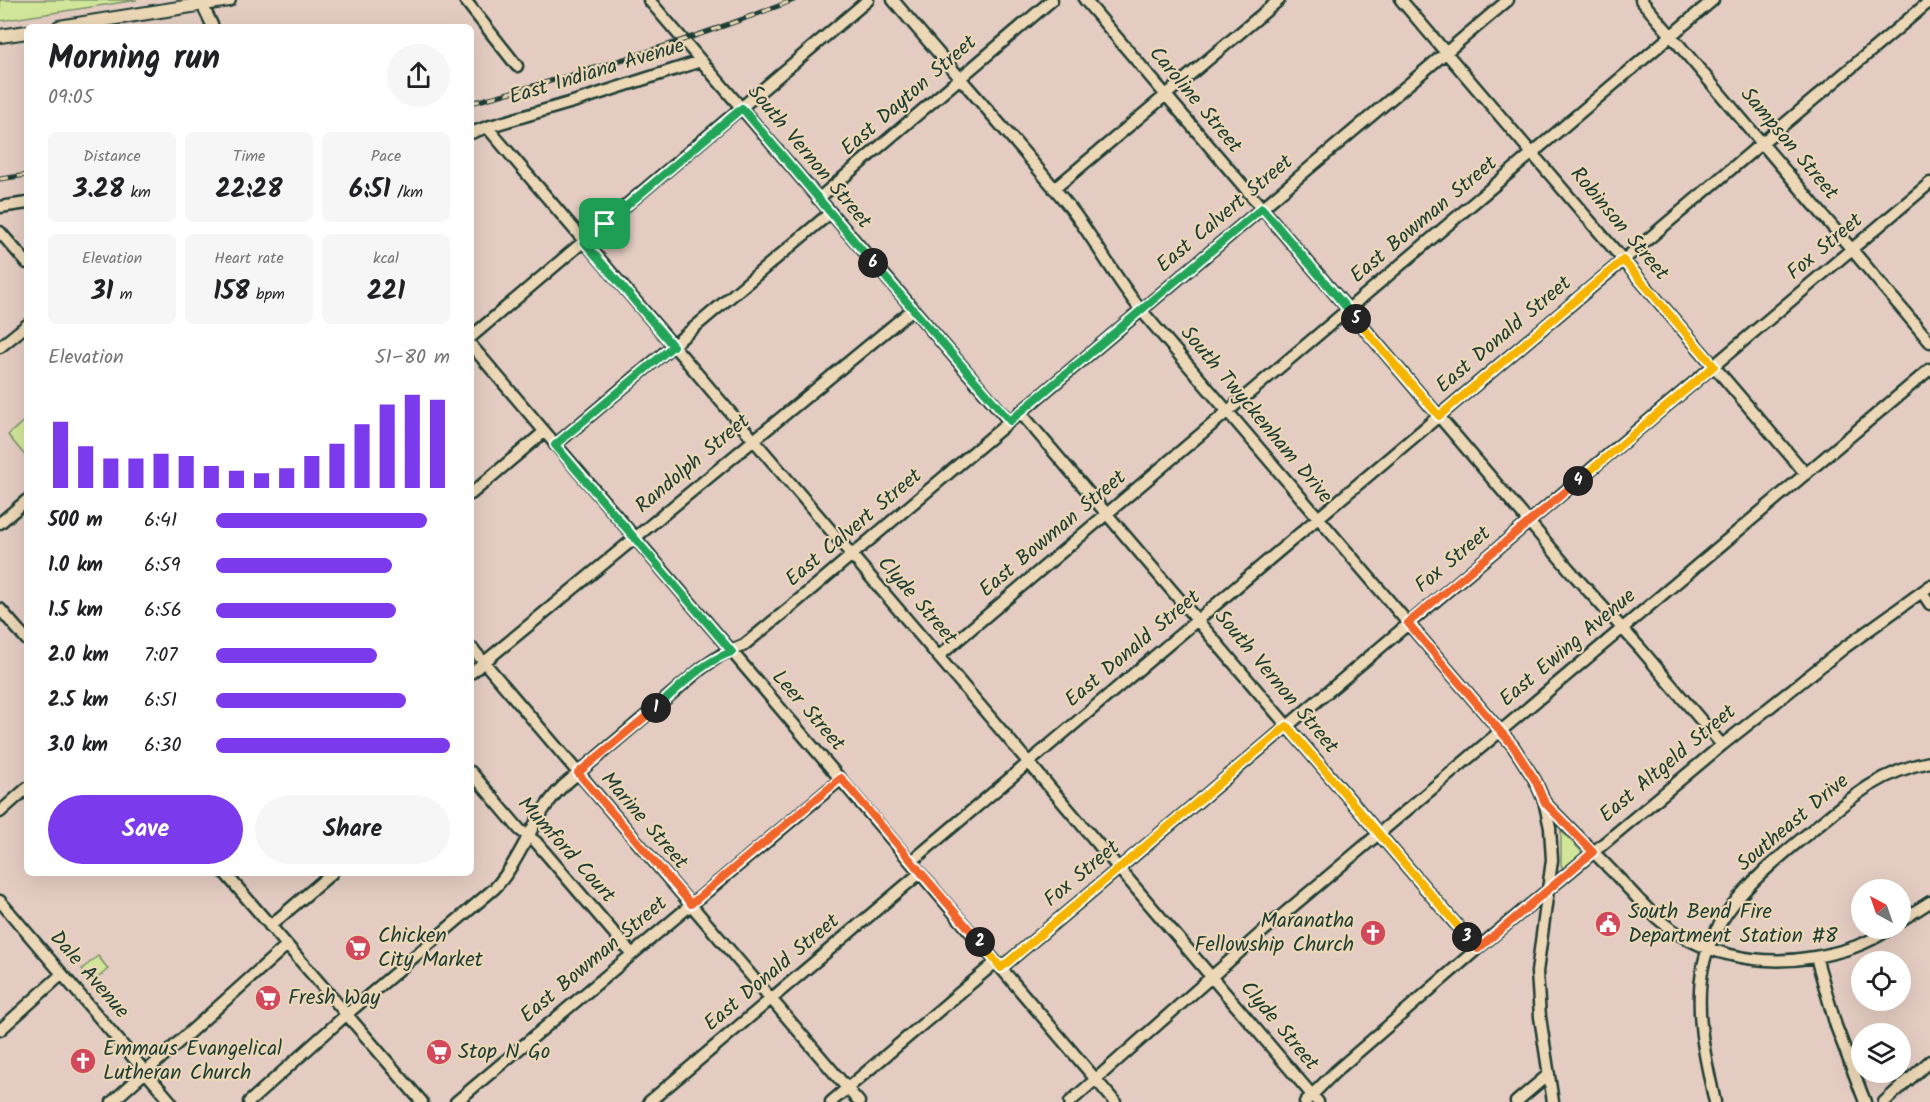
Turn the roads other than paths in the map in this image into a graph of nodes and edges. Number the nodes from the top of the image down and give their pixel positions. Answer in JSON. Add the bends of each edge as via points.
{"nodes":[{"id":1,"x":229,"y":0,"type":"edge"},
{"id":2,"x":465,"y":0,"type":"edge"},
{"id":3,"x":649,"y":0,"type":"edge"},
{"id":4,"x":868,"y":0,"type":"edge"},
{"id":5,"x":893,"y":0,"type":"edge"},
{"id":6,"x":1052,"y":0,"type":"edge"},
{"id":7,"x":1085,"y":0,"type":"edge"},
{"id":8,"x":1279,"y":0,"type":"edge"},
{"id":9,"x":1401,"y":0,"type":"edge"},
{"id":10,"x":1508,"y":0,"type":"edge"},
{"id":11,"x":1641,"y":0,"type":"edge"},
{"id":12,"x":1713,"y":0,"type":"edge"},
{"id":13,"x":1930,"y":1,"type":"edge"},
{"id":14,"x":202,"y":4,"type":"junction"},
{"id":15,"x":78,"y":24,"type":"edge"},
{"id":16,"x":212,"y":24,"type":"edge"},
{"id":17,"x":24,"y":32,"type":"edge"},
{"id":18,"x":0,"y":36,"type":"edge"},
{"id":19,"x":1671,"y":36,"type":"junction"},
{"id":20,"x":1446,"y":52,"type":"junction"},
{"id":21,"x":701,"y":60,"type":"junction"},
{"id":22,"x":517,"y":66,"type":"dead end"},
{"id":23,"x":960,"y":79,"type":"junction"},
{"id":24,"x":1166,"y":95,"type":"junction"},
{"id":25,"x":742,"y":108,"type":"junction"},
{"id":26,"x":487,"y":127,"type":"junction"},
{"id":27,"x":474,"y":132,"type":"edge"},
{"id":28,"x":1762,"y":143,"type":"junction"},
{"id":29,"x":1533,"y":153,"type":"junction"},
{"id":30,"x":1930,"y":183,"type":"edge"},
{"id":31,"x":1054,"y":189,"type":"junction"},
{"id":32,"x":818,"y":199,"type":"junction"},
{"id":33,"x":24,"y":203,"type":"edge"},
{"id":34,"x":0,"y":207,"type":"edge"},
{"id":35,"x":1262,"y":208,"type":"junction"},
{"id":36,"x":830,"y":213,"type":"junction"},
{"id":37,"x":0,"y":232,"type":"edge"},
{"id":38,"x":584,"y":242,"type":"junction"},
{"id":39,"x":1853,"y":249,"type":"junction"},
{"id":40,"x":24,"y":260,"type":"edge"},
{"id":41,"x":1623,"y":260,"type":"junction"},
{"id":42,"x":913,"y":309,"type":"junction"},
{"id":43,"x":1348,"y":309,"type":"junction"},
{"id":44,"x":1141,"y":310,"type":"junction"},
{"id":45,"x":24,"y":327,"type":"edge"},
{"id":46,"x":474,"y":334,"type":"edge"},
{"id":47,"x":1930,"y":342,"type":"edge"},
{"id":48,"x":673,"y":346,"type":"junction"},
{"id":49,"x":0,"y":347,"type":"edge"},
{"id":50,"x":474,"y":349,"type":"edge"},
{"id":51,"x":1714,"y":366,"type":"junction"},
{"id":52,"x":1930,"y":369,"type":"edge"},
{"id":53,"x":1020,"y":412,"type":"junction"},
{"id":54,"x":1228,"y":412,"type":"junction"},
{"id":55,"x":1439,"y":416,"type":"junction"},
{"id":56,"x":1010,"y":421,"type":"junction"},
{"id":57,"x":544,"y":432,"type":"junction"},
{"id":58,"x":752,"y":440,"type":"junction"},
{"id":59,"x":555,"y":445,"type":"junction"},
{"id":60,"x":1806,"y":474,"type":"junction"},
{"id":61,"x":474,"y":491,"type":"edge"},
{"id":62,"x":24,"y":503,"type":"edge"},
{"id":63,"x":1107,"y":514,"type":"junction"},
{"id":64,"x":1318,"y":518,"type":"junction"},
{"id":65,"x":1529,"y":522,"type":"junction"},
{"id":66,"x":0,"y":523,"type":"edge"},
{"id":67,"x":634,"y":537,"type":"junction"},
{"id":68,"x":851,"y":555,"type":"junction"},
{"id":69,"x":1926,"y":589,"type":"edge"},
{"id":70,"x":1930,"y":604,"type":"edge"},
{"id":71,"x":0,"y":609,"type":"edge"},
{"id":72,"x":1197,"y":620,"type":"junction"},
{"id":73,"x":1408,"y":623,"type":"junction"},
{"id":74,"x":1622,"y":629,"type":"junction"},
{"id":75,"x":24,"y":637,"type":"edge"},
{"id":76,"x":474,"y":650,"type":"edge"},
{"id":77,"x":732,"y":652,"type":"junction"},
{"id":78,"x":939,"y":656,"type":"junction"},
{"id":79,"x":484,"y":662,"type":"junction"},
{"id":80,"x":474,"y":670,"type":"edge"},
{"id":81,"x":1287,"y":726,"type":"junction"},
{"id":82,"x":1500,"y":730,"type":"junction"},
{"id":83,"x":1722,"y":745,"type":"junction"},
{"id":84,"x":1029,"y":762,"type":"junction"},
{"id":85,"x":1930,"y":762,"type":"edge"},
{"id":86,"x":578,"y":773,"type":"junction"},
{"id":87,"x":474,"y":776,"type":"edge"},
{"id":88,"x":841,"y":778,"type":"junction"},
{"id":89,"x":24,"y":791,"type":"edge"},
{"id":90,"x":1545,"y":803,"type":"junction"},
{"id":91,"x":0,"y":812,"type":"edge"},
{"id":92,"x":1380,"y":833,"type":"junction"},
{"id":93,"x":528,"y":837,"type":"junction"},
{"id":94,"x":1593,"y":852,"type":"junction"},
{"id":95,"x":911,"y":862,"type":"junction"},
{"id":96,"x":1119,"y":868,"type":"junction"},
{"id":97,"x":920,"y":873,"type":"junction"},
{"id":98,"x":228,"y":876,"type":"edge"},
{"id":99,"x":328,"y":876,"type":"edge"},
{"id":100,"x":1549,"y":889,"type":"junction"},
{"id":101,"x":0,"y":901,"type":"edge"},
{"id":102,"x":1930,"y":902,"type":"edge"},
{"id":103,"x":691,"y":904,"type":"junction"},
{"id":104,"x":1911,"y":914,"type":"edge"},
{"id":105,"x":270,"y":926,"type":"junction"},
{"id":106,"x":1873,"y":939,"type":"edge"},
{"id":107,"x":287,"y":945,"type":"junction"},
{"id":108,"x":1709,"y":948,"type":"junction"},
{"id":109,"x":1478,"y":949,"type":"junction"},
{"id":110,"x":632,"y":954,"type":"junction"},
{"id":111,"x":1816,"y":957,"type":"junction"},
{"id":112,"x":999,"y":965,"type":"junction"},
{"id":113,"x":62,"y":974,"type":"junction"},
{"id":114,"x":1211,"y":977,"type":"junction"},
{"id":115,"x":772,"y":999,"type":"junction"},
{"id":116,"x":347,"y":1014,"type":"junction"},
{"id":117,"x":0,"y":1030,"type":"edge"},
{"id":118,"x":1930,"y":1061,"type":"edge"},
{"id":119,"x":145,"y":1072,"type":"junction"},
{"id":120,"x":1549,"y":1074,"type":"junction"},
{"id":121,"x":1095,"y":1080,"type":"junction"},
{"id":122,"x":847,"y":1088,"type":"junction"},
{"id":123,"x":1311,"y":1100,"type":"edge"},
{"id":124,"x":112,"y":1102,"type":"edge"},
{"id":125,"x":171,"y":1102,"type":"edge"},
{"id":126,"x":249,"y":1102,"type":"edge"},
{"id":127,"x":422,"y":1102,"type":"edge"},
{"id":128,"x":456,"y":1102,"type":"edge"},
{"id":129,"x":649,"y":1102,"type":"edge"},
{"id":130,"x":831,"y":1102,"type":"edge"},
{"id":131,"x":859,"y":1102,"type":"edge"},
{"id":132,"x":1070,"y":1102,"type":"edge"},
{"id":133,"x":1115,"y":1102,"type":"edge"},
{"id":134,"x":1516,"y":1102,"type":"edge"},
{"id":135,"x":1553,"y":1102,"type":"edge"},
{"id":136,"x":1715,"y":1102,"type":"edge"},
{"id":137,"x":1865,"y":1102,"type":"edge"},
{"id":138,"x":1884,"y":1102,"type":"edge"}],
"edges":[{"from":1,"to":14,"type":"main road"},
{"from":2,"to":22,"type":"street"},
{"from":3,"to":21,"type":"street","name":"South Vernon Street"},
{"from":4,"to":25,"type":"street"},
{"from":5,"to":23,"type":"street","name":"South Twyckenham Drive"},
{"from":6,"to":23,"type":"street","name":"East Dayton Street"},
{"from":7,"to":24,"type":"street","name":"Caroline Street"},
{"from":8,"to":24,"type":"street"},
{"from":9,"to":20,"type":"street","name":"Robinson Street"},
{"from":10,"to":20,"type":"street","name":"East Calvert Street"},
{"from":11,"to":19,"type":"street","name":"Sampson Street"},
{"from":12,"to":19,"type":"street","name":"East Bowman Street"},
{"from":13,"to":28,"type":"street","name":"East Donald Street"},
{"from":14,"to":15,"type":"main road"},
{"from":14,"to":16,"type":"street"},
{"from":17,"to":18,"type":"main road"},
{"from":19,"to":28,"type":"street","name":"Sampson Street"},
{"from":19,"to":29,"type":"street","name":"East Bowman Street"},
{"from":20,"to":29,"type":"street","name":"Robinson Street"},
{"from":20,"to":35,"type":"street","name":"East Calvert Street"},
{"from":21,"to":25,"type":"street","name":"South Vernon Street"},
{"from":21,"to":26,"type":"street","name":"East Indiana Avenue"},
{"from":23,"to":31,"type":"street","name":"South Twyckenham Drive"},
{"from":23,"to":32,"type":"street","name":"East Dayton Street"},
{"from":24,"to":31,"type":"street"},
{"from":24,"to":35,"type":"street","name":"Caroline Street"},
{"from":25,"to":32,"type":"street","name":"South Vernon Street"},
{"from":25,"to":38,"type":"street"},
{"from":26,"to":27,"type":"street","name":"East Indiana Avenue"},
{"from":26,"to":38,"type":"street","name":"Clyde Street"},
{"from":28,"to":39,"type":"street","name":"Sampson Street"},
{"from":28,"to":41,"type":"street","name":"East Donald Street"},
{"from":29,"to":41,"type":"street","name":"Robinson Street"},
{"from":29,"to":43,"type":"street","name":"East Bowman Street"},
{"from":30,"to":39,"type":"street","name":"Fox Street"},
{"from":31,"to":44,"type":"street","name":"South Twyckenham Drive"},
{"from":32,"to":36,"type":"street","name":"South Vernon Street"},
{"from":33,"to":34,"type":"street"},
{"from":35,"to":43,"type":"street","name":"Caroline Street"},
{"from":35,"to":44,"type":"street","name":"East Calvert Street"},
{"from":36,"to":42,"type":"street","name":"South Vernon Street"},
{"from":36,"to":48,"type":"street"},
{"from":37,"to":40,"type":"street"},
{"from":38,"to":46,"type":"street"},
{"from":38,"to":48,"type":"street","name":"Clyde Street"},
{"from":39,"to":47,"type":"street","name":"Sampson Street"},
{"from":39,"to":51,"type":"street","name":"Fox Street"},
{"from":41,"to":51,"type":"street","name":"Robinson Street"},
{"from":41,"to":55,"type":"street","name":"East Donald Street"},
{"from":42,"to":56,"type":"street","name":"South Vernon Street"},
{"from":42,"to":58,"type":"street","name":"Randolph Street"},
{"from":43,"to":54,"type":"street","name":"East Bowman Street"},
{"from":43,"to":55,"type":"street","name":"Caroline Street"},
{"from":44,"to":53,"type":"street","name":"East Calvert Street"},
{"from":44,"to":54,"type":"street","name":"South Twyckenham Drive"},
{"from":45,"to":49,"type":"street"},
{"from":48,"to":58,"type":"street","name":"Clyde Street"},
{"from":48,"to":59,"type":"street"},
{"from":50,"to":57,"type":"street","name":"Leer Street"},
{"from":51,"to":60,"type":"street","name":"Robinson Street"},
{"from":51,"to":65,"type":"street","name":"Fox Street"},
{"from":52,"to":60,"type":"street","name":"East Ewing Avenue"},
{"from":53,"to":56,"type":"street","name":"East Calvert Street"},
{"from":53,"to":63,"type":"street","name":"South Vernon Street"},
{"from":54,"to":63,"type":"street","name":"East Bowman Street"},
{"from":54,"to":64,"type":"street","name":"South Twyckenham Drive"},
{"from":55,"to":64,"type":"street","name":"East Donald Street"},
{"from":55,"to":65,"type":"street","name":"Caroline Street"},
{"from":56,"to":68,"type":"street","name":"East Calvert Street"},
{"from":57,"to":59,"type":"street","name":"Leer Street"},
{"from":57,"to":61,"type":"street"},
{"from":58,"to":67,"type":"street","name":"Randolph Street"},
{"from":58,"to":68,"type":"street","name":"Clyde Street"},
{"from":59,"to":67,"type":"street","name":"Leer Street"},
{"from":60,"to":74,"type":"street","name":"East Ewing Avenue"},
{"from":62,"to":66,"type":"street"},
{"from":63,"to":72,"type":"street","name":"South Vernon Street"},
{"from":63,"to":78,"type":"street","name":"East Bowman Street"},
{"from":64,"to":72,"type":"street","name":"East Donald Street"},
{"from":64,"to":73,"type":"street","name":"South Twyckenham Drive"},
{"from":65,"to":73,"type":"street","name":"Fox Street"},
{"from":65,"to":74,"type":"street","name":"Caroline Street"},
{"from":67,"to":77,"type":"street","name":"Leer Street"},
{"from":67,"to":79,"type":"street","name":"Randolph Street"},
{"from":68,"to":77,"type":"street","name":"East Calvert Street"},
{"from":68,"to":78,"type":"street","name":"Clyde Street"},
{"from":69,"to":70,"type":"street"},
{"from":69,"to":83,"type":"street","name":"East Altgeld Street"},
{"from":71,"to":75,"type":"street"},
{"from":72,"to":81,"type":"street","name":"South Vernon Street"},
{"from":72,"to":84,"type":"street","name":"East Donald Street"},
{"from":73,"to":81,"type":"street","name":"Fox Street"},
{"from":73,"to":82,"type":"street","name":"South Twyckenham Drive"},
{"from":74,"to":82,"type":"street","name":"East Ewing Avenue"},
{"from":74,"to":83,"type":"street","name":"Caroline Street"},
{"from":76,"to":79,"type":"street","name":"Marine Street"},
{"from":77,"to":86,"type":"street","name":"East Calvert Street","via":[[702,668]]},
{"from":77,"to":88,"type":"street","name":"Leer Street"},
{"from":78,"to":84,"type":"street","name":"Clyde Street"},
{"from":79,"to":80,"type":"street","name":"Randolph Street"},
{"from":79,"to":86,"type":"street","name":"Marine Street"},
{"from":81,"to":92,"type":"street","name":"South Vernon Street"},
{"from":81,"to":96,"type":"street","name":"Fox Street"},
{"from":82,"to":90,"type":"street","name":"South Twyckenham Drive","via":[[1535,780]]},
{"from":82,"to":92,"type":"street","name":"East Ewing Avenue"},
{"from":83,"to":94,"type":"street","name":"East Altgeld Street"},
{"from":84,"to":95,"type":"street","name":"East Donald Street"},
{"from":84,"to":96,"type":"street","name":"Clyde Street"},
{"from":85,"to":108,"type":"street","name":"Southeast Drive","via":[[1901,769],[1870,784],[1762,872],[1728,912]]},
{"from":86,"to":93,"type":"street","name":"East Calvert Street","via":[[545,804]]},
{"from":86,"to":103,"type":"street","name":"Marine Street"},
{"from":87,"to":93,"type":"street","name":"Mumford Court"},
{"from":88,"to":95,"type":"street","name":"Leer Street"},
{"from":88,"to":103,"type":"street","name":"East Bowman Street"},
{"from":89,"to":91,"type":"street"},
{"from":90,"to":94,"type":"street","name":"South Twyckenham Drive"},
{"from":90,"to":100,"type":"street","via":[[1552,860]]},
{"from":92,"to":109,"type":"street","name":"South Vernon Street"},
{"from":92,"to":114,"type":"street","name":"East Ewing Avenue"},
{"from":93,"to":110,"type":"street","name":"Mumford Court"},
{"from":93,"to":116,"type":"street","name":"East Calvert Street","via":[[495,888]]},
{"from":94,"to":100,"type":"street","name":"East Altgeld Street"},
{"from":94,"to":108,"type":"street","name":"South Twyckenham Drive","via":[[1657,918]]},
{"from":95,"to":97,"type":"street","name":"Leer Street"},
{"from":96,"to":112,"type":"street","name":"Fox Street"},
{"from":96,"to":114,"type":"street","name":"Clyde Street"},
{"from":97,"to":112,"type":"street","name":"Leer Street"},
{"from":97,"to":115,"type":"street","name":"East Donald Street"},
{"from":98,"to":105,"type":"street"},
{"from":99,"to":105,"type":"street"},
{"from":100,"to":109,"type":"street","name":"East Altgeld Street"},
{"from":100,"to":120,"type":"street","via":[[1537,972]]},
{"from":101,"to":113,"type":"street","name":"Dale Avenue"},
{"from":102,"to":104,"type":"street"},
{"from":103,"to":110,"type":"street","name":"East Bowman Street"},
{"from":103,"to":115,"type":"street","name":"Marine Street"},
{"from":105,"to":107,"type":"street"},
{"from":106,"to":111,"type":"street","name":"South Twyckenham Drive","via":[[1852,949]]},
{"from":107,"to":116,"type":"street"},
{"from":107,"to":119,"type":"street"},
{"from":108,"to":111,"type":"street","name":"South Twyckenham Drive","via":[[1747,959]]},
{"from":108,"to":136,"type":"street","name":"Southeast Drive","via":[[1700,1003]]},
{"from":109,"to":123,"type":"street","name":"East Altgeld Street","via":[[1335,1072]]},
{"from":110,"to":128,"type":"street","name":"East Bowman Street"},
{"from":111,"to":137,"type":"street","via":[[1836,1026]]},
{"from":112,"to":121,"type":"street","name":"Leer Street"},
{"from":112,"to":122,"type":"street","name":"Fox Street"},
{"from":113,"to":117,"type":"street"},
{"from":113,"to":119,"type":"street","name":"Dale Avenue"},
{"from":114,"to":121,"type":"street","name":"East Ewing Avenue"},
{"from":114,"to":123,"type":"street","name":"Clyde Street"},
{"from":115,"to":122,"type":"street","name":"Marine Street"},
{"from":115,"to":129,"type":"street","name":"East Donald Street"},
{"from":116,"to":126,"type":"street","name":"East Calvert Street"},
{"from":116,"to":127,"type":"street"},
{"from":118,"to":138,"type":"street"},
{"from":119,"to":124,"type":"street"},
{"from":119,"to":125,"type":"street","name":"Dale Avenue"},
{"from":120,"to":134,"type":"street"},
{"from":120,"to":135,"type":"street"},
{"from":121,"to":132,"type":"street","name":"East Ewing Avenue"},
{"from":121,"to":133,"type":"street","name":"Leer Street"},
{"from":122,"to":130,"type":"street","name":"Fox Street"},
{"from":122,"to":131,"type":"street","name":"Marine Street"}]}
